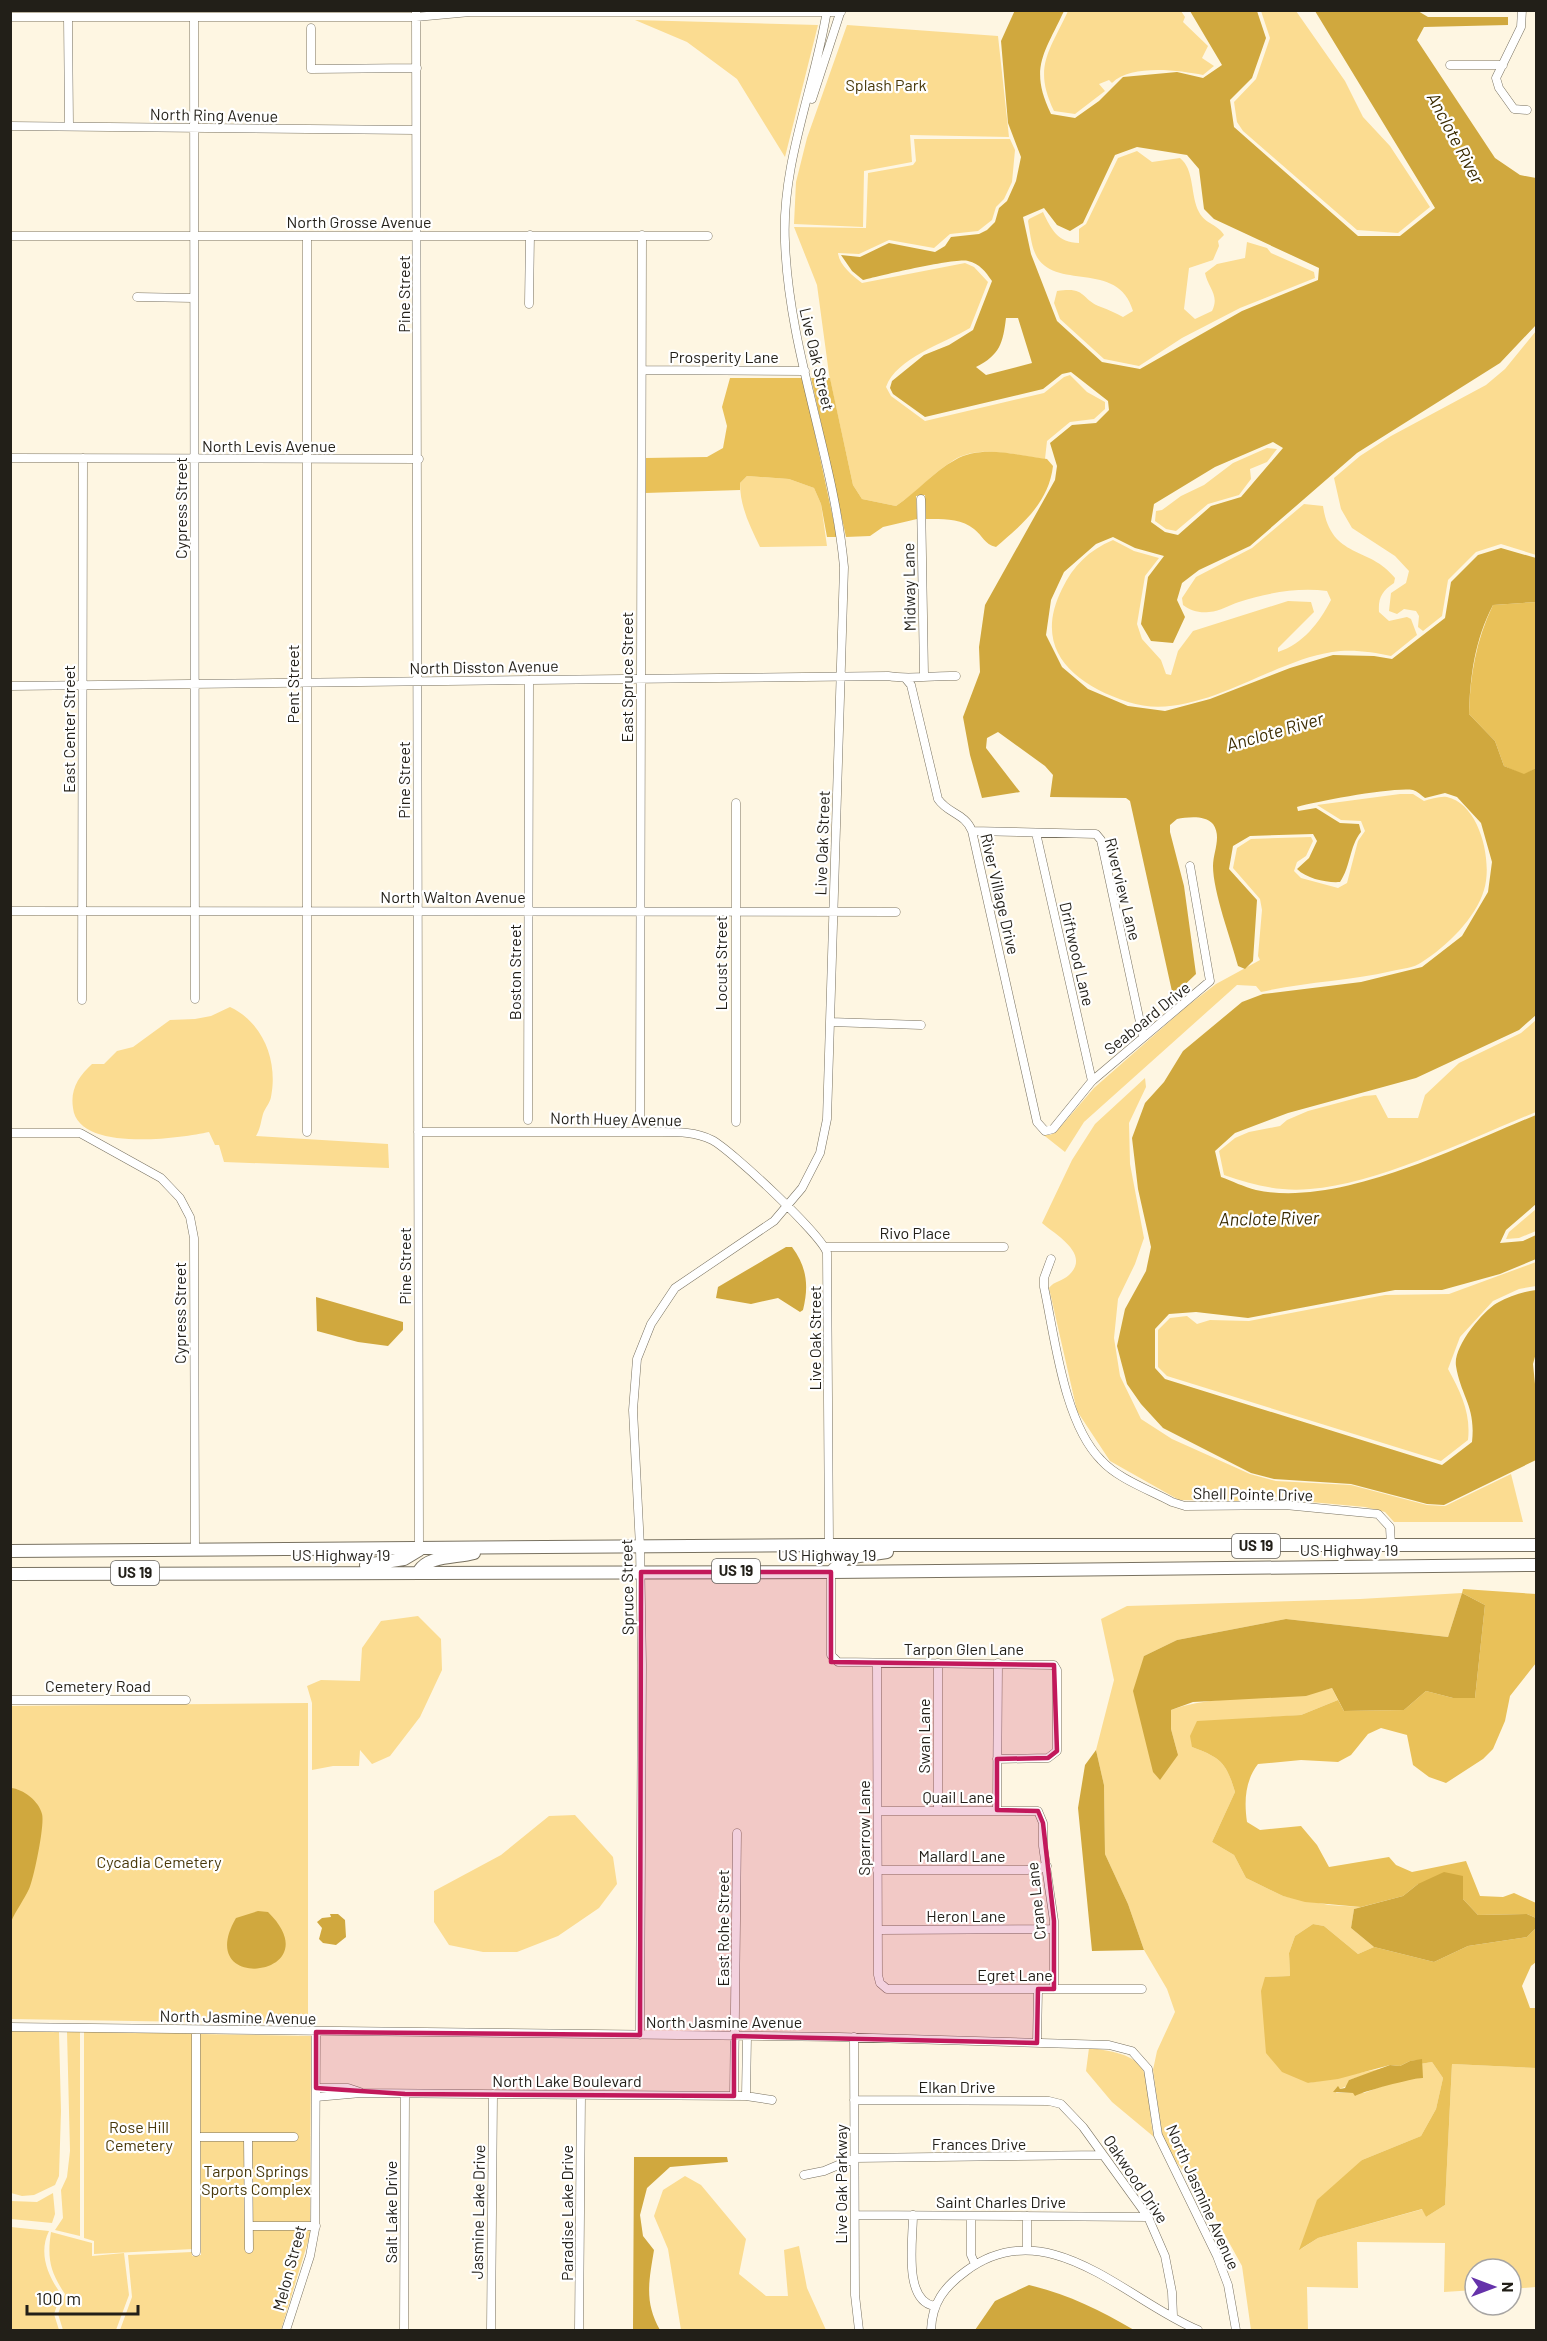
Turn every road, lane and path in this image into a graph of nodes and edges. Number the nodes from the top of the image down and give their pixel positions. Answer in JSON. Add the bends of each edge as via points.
{"nodes":[{"id":1,"x":457,"y":10,"type":"edge"},
{"id":2,"x":1522,"y":10,"type":"edge"},
{"id":3,"x":531,"y":11,"type":"edge"},
{"id":4,"x":642,"y":11,"type":"edge"},
{"id":5,"x":827,"y":11,"type":"edge"},
{"id":6,"x":841,"y":11,"type":"edge"},
{"id":7,"x":470,"y":12,"type":"edge"},
{"id":8,"x":736,"y":12,"type":"edge"},
{"id":9,"x":417,"y":14,"type":"edge"},
{"id":10,"x":10,"y":17,"type":"edge"},
{"id":11,"x":68,"y":17,"type":"junction"},
{"id":12,"x":194,"y":18,"type":"junction"},
{"id":13,"x":311,"y":28,"type":"dead end"},
{"id":14,"x":1450,"y":65,"type":"dead end"},
{"id":15,"x":1503,"y":65,"type":"junction"},
{"id":16,"x":417,"y":68,"type":"junction"},
{"id":17,"x":1527,"y":110,"type":"dead end"},
{"id":18,"x":802,"y":123,"type":"junction"},
{"id":19,"x":10,"y":126,"type":"edge"},
{"id":20,"x":69,"y":126,"type":"junction"},
{"id":21,"x":195,"y":129,"type":"junction"},
{"id":22,"x":416,"y":130,"type":"junction"},
{"id":23,"x":530,"y":235,"type":"junction"},
{"id":24,"x":642,"y":235,"type":"junction"},
{"id":25,"x":10,"y":236,"type":"edge"},
{"id":26,"x":194,"y":236,"type":"junction"},
{"id":27,"x":306,"y":236,"type":"junction"},
{"id":28,"x":417,"y":236,"type":"junction"},
{"id":29,"x":708,"y":236,"type":"dead end"},
{"id":30,"x":137,"y":297,"type":"dead end"},
{"id":31,"x":194,"y":298,"type":"junction"},
{"id":32,"x":529,"y":304,"type":"dead end"},
{"id":33,"x":642,"y":370,"type":"junction"},
{"id":34,"x":805,"y":371,"type":"junction"},
{"id":35,"x":10,"y":458,"type":"edge"},
{"id":36,"x":83,"y":458,"type":"junction"},
{"id":37,"x":194,"y":459,"type":"junction"},
{"id":38,"x":307,"y":459,"type":"junction"},
{"id":39,"x":419,"y":459,"type":"junction"},
{"id":40,"x":921,"y":499,"type":"dead end"},
{"id":41,"x":924,"y":675,"type":"junction"},
{"id":42,"x":956,"y":676,"type":"dead end"},
{"id":43,"x":841,"y":677,"type":"junction"},
{"id":44,"x":906,"y":679,"type":"junction"},
{"id":45,"x":529,"y":680,"type":"junction"},
{"id":46,"x":640,"y":680,"type":"junction"},
{"id":47,"x":306,"y":682,"type":"junction"},
{"id":48,"x":418,"y":682,"type":"junction"},
{"id":49,"x":194,"y":683,"type":"junction"},
{"id":50,"x":83,"y":685,"type":"junction"},
{"id":51,"x":10,"y":686,"type":"edge"},
{"id":52,"x":736,"y":803,"type":"dead end"},
{"id":53,"x":972,"y":831,"type":"junction"},
{"id":54,"x":1035,"y":833,"type":"junction"},
{"id":55,"x":1190,"y":866,"type":"dead end"},
{"id":56,"x":194,"y":910,"type":"junction"},
{"id":57,"x":305,"y":910,"type":"junction"},
{"id":58,"x":529,"y":910,"type":"junction"},
{"id":59,"x":640,"y":910,"type":"junction"},
{"id":60,"x":735,"y":910,"type":"junction"},
{"id":61,"x":10,"y":911,"type":"edge"},
{"id":62,"x":83,"y":911,"type":"junction"},
{"id":63,"x":418,"y":911,"type":"junction"},
{"id":64,"x":833,"y":911,"type":"junction"},
{"id":65,"x":896,"y":912,"type":"dead end"},
{"id":66,"x":195,"y":999,"type":"dead end"},
{"id":67,"x":82,"y":1000,"type":"dead end"},
{"id":68,"x":830,"y":1022,"type":"junction"},
{"id":69,"x":921,"y":1025,"type":"dead end"},
{"id":70,"x":1143,"y":1036,"type":"junction"},
{"id":71,"x":1092,"y":1081,"type":"junction"},
{"id":72,"x":640,"y":1119,"type":"dead end"},
{"id":73,"x":528,"y":1120,"type":"dead end"},
{"id":74,"x":736,"y":1122,"type":"dead end"},
{"id":75,"x":1045,"y":1131,"type":"joint"},
{"id":76,"x":306,"y":1132,"type":"dead end"},
{"id":77,"x":418,"y":1132,"type":"junction"},
{"id":78,"x":10,"y":1133,"type":"edge"},
{"id":79,"x":786,"y":1207,"type":"junction"},
{"id":80,"x":826,"y":1247,"type":"junction"},
{"id":81,"x":1004,"y":1247,"type":"dead end"},
{"id":82,"x":1051,"y":1259,"type":"dead end"},
{"id":83,"x":829,"y":1545,"type":"junction"},
{"id":84,"x":1536,"y":1545,"type":"edge"},
{"id":85,"x":925,"y":1546,"type":"junction"},
{"id":86,"x":1391,"y":1546,"type":"junction"},
{"id":87,"x":640,"y":1547,"type":"junction"},
{"id":88,"x":489,"y":1549,"type":"junction"},
{"id":89,"x":195,"y":1550,"type":"junction"},
{"id":90,"x":419,"y":1550,"type":"junction"},
{"id":91,"x":10,"y":1551,"type":"edge"},
{"id":92,"x":1535,"y":1564,"type":"edge"},
{"id":93,"x":419,"y":1571,"type":"junction"},
{"id":94,"x":320,"y":1572,"type":"junction"},
{"id":95,"x":641,"y":1572,"type":"junction"},
{"id":96,"x":831,"y":1572,"type":"junction"},
{"id":97,"x":10,"y":1574,"type":"edge"},
{"id":98,"x":877,"y":1663,"type":"junction"},
{"id":99,"x":938,"y":1663,"type":"junction"},
{"id":100,"x":998,"y":1663,"type":"junction"},
{"id":101,"x":10,"y":1700,"type":"edge"},
{"id":102,"x":186,"y":1700,"type":"dead end"},
{"id":103,"x":997,"y":1759,"type":"junction"},
{"id":104,"x":938,"y":1810,"type":"junction"},
{"id":105,"x":997,"y":1810,"type":"junction"},
{"id":106,"x":878,"y":1811,"type":"junction"},
{"id":107,"x":1038,"y":1811,"type":"joint"},
{"id":108,"x":737,"y":1833,"type":"dead end"},
{"id":109,"x":1047,"y":1866,"type":"junction"},
{"id":110,"x":877,"y":1870,"type":"junction"},
{"id":111,"x":1054,"y":1929,"type":"junction"},
{"id":112,"x":878,"y":1930,"type":"junction"},
{"id":113,"x":887,"y":1989,"type":"joint"},
{"id":114,"x":1038,"y":1989,"type":"junction"},
{"id":115,"x":1054,"y":1989,"type":"junction"},
{"id":116,"x":1142,"y":1989,"type":"dead end"},
{"id":117,"x":10,"y":2027,"type":"edge"},
{"id":118,"x":196,"y":2030,"type":"junction"},
{"id":119,"x":316,"y":2032,"type":"junction"},
{"id":120,"x":639,"y":2035,"type":"junction"},
{"id":121,"x":736,"y":2036,"type":"junction"},
{"id":122,"x":747,"y":2036,"type":"junction"},
{"id":123,"x":854,"y":2037,"type":"junction"},
{"id":124,"x":1037,"y":2043,"type":"junction"},
{"id":125,"x":316,"y":2092,"type":"junction"},
{"id":126,"x":405,"y":2094,"type":"junction"},
{"id":127,"x":493,"y":2094,"type":"junction"},
{"id":128,"x":581,"y":2095,"type":"junction"},
{"id":129,"x":734,"y":2096,"type":"junction"},
{"id":130,"x":746,"y":2096,"type":"junction"},
{"id":131,"x":772,"y":2100,"type":"dead end"},
{"id":132,"x":854,"y":2100,"type":"junction"},
{"id":133,"x":1061,"y":2104,"type":"joint"},
{"id":134,"x":201,"y":2137,"type":"dead end"},
{"id":135,"x":248,"y":2137,"type":"junction"},
{"id":136,"x":294,"y":2138,"type":"dead end"},
{"id":137,"x":1103,"y":2155,"type":"junction"},
{"id":138,"x":855,"y":2158,"type":"junction"},
{"id":139,"x":804,"y":2175,"type":"dead end"},
{"id":140,"x":855,"y":2215,"type":"junction"},
{"id":141,"x":913,"y":2215,"type":"junction"},
{"id":142,"x":971,"y":2216,"type":"junction"},
{"id":143,"x":1027,"y":2216,"type":"junction"},
{"id":144,"x":1148,"y":2217,"type":"junction"},
{"id":145,"x":249,"y":2226,"type":"junction"},
{"id":146,"x":316,"y":2226,"type":"junction"},
{"id":147,"x":249,"y":2249,"type":"dead end"},
{"id":148,"x":1027,"y":2250,"type":"junction"},
{"id":149,"x":196,"y":2252,"type":"dead end"},
{"id":150,"x":975,"y":2264,"type":"junction"},
{"id":151,"x":934,"y":2306,"type":"junction"},
{"id":152,"x":1173,"y":2316,"type":"junction"},
{"id":153,"x":286,"y":2331,"type":"edge"},
{"id":154,"x":404,"y":2331,"type":"edge"},
{"id":155,"x":491,"y":2331,"type":"edge"},
{"id":156,"x":579,"y":2331,"type":"edge"},
{"id":157,"x":859,"y":2331,"type":"edge"},
{"id":158,"x":931,"y":2331,"type":"edge"},
{"id":159,"x":1198,"y":2331,"type":"edge"},
{"id":160,"x":1236,"y":2331,"type":"edge"}],
"edges":[{"from":1,"to":7,"type":"street"},
{"from":2,"to":15,"type":"street","via":[[1521,27]]},
{"from":3,"to":4,"type":"street"},
{"from":3,"to":7,"type":"street"},
{"from":4,"to":8,"type":"street"},
{"from":5,"to":6,"type":"street"},
{"from":5,"to":8,"type":"street"},
{"from":5,"to":18,"type":"street"},
{"from":6,"to":18,"type":"street"},
{"from":7,"to":9,"type":"street"},
{"from":9,"to":12,"type":"street"},
{"from":9,"to":16,"type":"street","name":"Pine Street"},
{"from":10,"to":11,"type":"street"},
{"from":11,"to":12,"type":"street"},
{"from":11,"to":20,"type":"street"},
{"from":12,"to":21,"type":"street","name":"Cypress Street"},
{"from":13,"to":16,"type":"street","via":[[311,69]]},
{"from":14,"to":15,"type":"street"},
{"from":15,"to":17,"type":"street","via":[[1496,78],[1499,88],[1514,109]]},
{"from":16,"to":22,"type":"street","name":"Pine Street"},
{"from":18,"to":34,"type":"street","name":"Live Oak Street","via":[[789,179],[784,240],[792,312]]},
{"from":19,"to":20,"type":"street","name":"North Ring Avenue"},
{"from":20,"to":21,"type":"street","name":"North Ring Avenue"},
{"from":21,"to":22,"type":"street","name":"North Ring Avenue"},
{"from":21,"to":26,"type":"street","name":"Cypress Street"},
{"from":22,"to":28,"type":"street","name":"Pine Street"},
{"from":23,"to":24,"type":"street","name":"North Grosse Avenue"},
{"from":23,"to":28,"type":"street","name":"North Grosse Avenue"},
{"from":23,"to":32,"type":"street"},
{"from":24,"to":29,"type":"street","name":"North Grosse Avenue"},
{"from":24,"to":33,"type":"street","name":"East Spruce Street"},
{"from":25,"to":26,"type":"street","name":"North Grosse Avenue"},
{"from":26,"to":27,"type":"street","name":"North Grosse Avenue"},
{"from":26,"to":31,"type":"street","name":"Cypress Street"},
{"from":27,"to":28,"type":"street","name":"North Grosse Avenue"},
{"from":27,"to":38,"type":"street","name":"Pent Street"},
{"from":28,"to":39,"type":"street","name":"Pine Street"},
{"from":30,"to":31,"type":"street"},
{"from":31,"to":37,"type":"street","name":"Cypress Street"},
{"from":33,"to":34,"type":"street","name":"Prosperity Lane"},
{"from":33,"to":46,"type":"street","name":"East Spruce Street"},
{"from":34,"to":43,"type":"street","name":"Live Oak Street","via":[[842,538]]},
{"from":35,"to":36,"type":"street","name":"North Levis Avenue"},
{"from":36,"to":37,"type":"street","name":"North Levis Avenue"},
{"from":36,"to":50,"type":"street","name":"East Center Street"},
{"from":37,"to":38,"type":"street","name":"North Levis Avenue"},
{"from":37,"to":49,"type":"street","name":"Cypress Street"},
{"from":38,"to":39,"type":"street","name":"North Levis Avenue"},
{"from":38,"to":47,"type":"street","name":"Pent Street"},
{"from":39,"to":48,"type":"street","name":"Pine Street"},
{"from":40,"to":41,"type":"street","name":"Midway Lane"},
{"from":41,"to":42,"type":"street","name":"North Disston Avenue"},
{"from":41,"to":44,"type":"street","name":"North Disston Avenue"},
{"from":43,"to":44,"type":"street","name":"North Disston Avenue"},
{"from":43,"to":46,"type":"street","name":"North Disston Avenue"},
{"from":43,"to":64,"type":"street","name":"Live Oak Street"},
{"from":44,"to":53,"type":"street","name":"River Village Drive","via":[[911,685],[936,795],[943,806],[965,818]]},
{"from":45,"to":46,"type":"street","name":"North Disston Avenue"},
{"from":45,"to":48,"type":"street","name":"North Disston Avenue"},
{"from":45,"to":58,"type":"street","name":"Boston Street"},
{"from":46,"to":59,"type":"street","name":"East Spruce Street"},
{"from":47,"to":48,"type":"street","name":"North Disston Avenue"},
{"from":47,"to":49,"type":"street","name":"North Disston Avenue"},
{"from":47,"to":57,"type":"street","name":"Pent Street"},
{"from":48,"to":63,"type":"street","name":"Pine Street"},
{"from":49,"to":50,"type":"street","name":"North Disston Avenue"},
{"from":49,"to":56,"type":"street","name":"Cypress Street"},
{"from":50,"to":51,"type":"street","name":"North Disston Avenue"},
{"from":50,"to":62,"type":"street","name":"East Center Street"},
{"from":52,"to":60,"type":"street","name":"Locust Street"},
{"from":53,"to":54,"type":"street","name":"Riverview Lane"},
{"from":53,"to":75,"type":"street","name":"River Village Drive","via":[[1037,1122]]},
{"from":54,"to":70,"type":"street","name":"Riverview Lane","via":[[1090,832],[1101,840]]},
{"from":54,"to":71,"type":"street","name":"Driftwood Lane"},
{"from":55,"to":70,"type":"street","name":"Seaboard Drive","via":[[1210,981]]},
{"from":56,"to":57,"type":"street","name":"North Walton Avenue"},
{"from":56,"to":62,"type":"street","name":"North Walton Avenue"},
{"from":56,"to":66,"type":"street","name":"Cypress Street"},
{"from":57,"to":63,"type":"street","name":"North Walton Avenue"},
{"from":57,"to":76,"type":"street","name":"Pent Street"},
{"from":58,"to":59,"type":"street","name":"North Walton Avenue"},
{"from":58,"to":63,"type":"street","name":"North Walton Avenue"},
{"from":58,"to":73,"type":"street","name":"Boston Street"},
{"from":59,"to":60,"type":"street","name":"North Walton Avenue"},
{"from":59,"to":72,"type":"street","name":"East Spruce Street"},
{"from":60,"to":64,"type":"street","name":"North Walton Avenue"},
{"from":60,"to":74,"type":"street","name":"Locust Street"},
{"from":61,"to":62,"type":"street","name":"North Walton Avenue"},
{"from":62,"to":67,"type":"street","name":"East Center Street"},
{"from":63,"to":77,"type":"street","name":"Pine Street"},
{"from":64,"to":65,"type":"street","name":"North Walton Avenue"},
{"from":64,"to":68,"type":"street","name":"Live Oak Street"},
{"from":68,"to":69,"type":"street"},
{"from":68,"to":79,"type":"street","name":"Live Oak Street","via":[[827,1119],[820,1153],[807,1182]]},
{"from":70,"to":71,"type":"street","name":"Seaboard Drive"},
{"from":71,"to":75,"type":"street","name":"Seaboard Drive","via":[[1053,1130]]},
{"from":77,"to":79,"type":"street","name":"North Huey Avenue","via":[[697,1135],[724,1147]]},
{"from":77,"to":90,"type":"street","name":"Pine Street"},
{"from":78,"to":89,"type":"street","name":"Cypress Street","via":[[80,1133],[161,1178],[180,1198],[190,1217],[194,1238]]},
{"from":79,"to":80,"type":"street"},
{"from":79,"to":87,"type":"street","name":"Spruce Street","via":[[760,1232],[675,1288],[658,1310],[642,1342],[634,1377],[633,1410]]},
{"from":80,"to":81,"type":"street","name":"Rivo Place"},
{"from":80,"to":83,"type":"street","name":"Live Oak Street"},
{"from":82,"to":86,"type":"street","name":"Shell Pointe Drive","via":[[1044,1287],[1071,1406],[1081,1431],[1101,1461],[1185,1506],[1285,1505],[1378,1514],[1390,1527]]},
{"from":83,"to":85,"type":"highway","name":"US Highway 19","number":"US 19"},
{"from":83,"to":87,"type":"highway","name":"US Highway 19","number":"US 19"},
{"from":84,"to":86,"type":"highway","name":"US Highway 19","number":"US 19"},
{"from":85,"to":86,"type":"highway","name":"US Highway 19","number":"US 19"},
{"from":85,"to":96,"type":"highway","via":[[846,1558]]},
{"from":87,"to":88,"type":"highway","name":"US Highway 19","number":"US 19"},
{"from":87,"to":95,"type":"street","name":"Spruce Street"},
{"from":88,"to":90,"type":"highway","name":"US Highway 19","number":"US 19"},
{"from":88,"to":93,"type":"highway","via":[[434,1560]]},
{"from":89,"to":90,"type":"highway","name":"US Highway 19","number":"US 19"},
{"from":89,"to":91,"type":"highway","name":"US Highway 19","number":"US 19"},
{"from":90,"to":94,"type":"highway","via":[[397,1561]]},
{"from":92,"to":96,"type":"highway","name":"US Highway 19","number":"US 19"},
{"from":93,"to":94,"type":"highway","name":"US Highway 19","number":"US 19"},
{"from":93,"to":95,"type":"highway","name":"US Highway 19","number":"US 19"},
{"from":94,"to":97,"type":"highway","name":"US Highway 19","number":"US 19"},
{"from":95,"to":96,"type":"highway","name":"US Highway 19","number":"US 19"},
{"from":95,"to":120,"type":"street","name":"Spruce Street"},
{"from":96,"to":98,"type":"street","name":"Tarpon Glen Lane","via":[[831,1655],[838,1662]]},
{"from":98,"to":99,"type":"street","name":"Tarpon Glen Lane"},
{"from":98,"to":106,"type":"street","name":"Sparrow Lane"},
{"from":99,"to":100,"type":"street","name":"Tarpon Glen Lane"},
{"from":99,"to":104,"type":"street","name":"Swan Lane"},
{"from":100,"to":103,"type":"street"},
{"from":100,"to":103,"type":"street","name":"Tarpon Glen Lane","via":[[1051,1663],[1057,1670],[1057,1751],[1048,1758]]},
{"from":101,"to":102,"type":"street","name":"Cemetery Road"},
{"from":103,"to":105,"type":"street"},
{"from":104,"to":105,"type":"street","name":"Quail Lane"},
{"from":104,"to":106,"type":"street","name":"Quail Lane"},
{"from":105,"to":107,"type":"street","name":"Quail Lane"},
{"from":106,"to":110,"type":"street","name":"Sparrow Lane"},
{"from":107,"to":109,"type":"street","name":"Crane Lane"},
{"from":108,"to":121,"type":"street","name":"East Rohe Street"},
{"from":109,"to":110,"type":"street","name":"Mallard Lane","via":[[1027,1870]]},
{"from":109,"to":111,"type":"street","name":"Crane Lane"},
{"from":110,"to":112,"type":"street","name":"Sparrow Lane"},
{"from":111,"to":112,"type":"street","name":"Heron Lane"},
{"from":111,"to":115,"type":"street","name":"Crane Lane"},
{"from":112,"to":113,"type":"street","name":"Sparrow Lane","via":[[878,1978]]},
{"from":113,"to":114,"type":"street","name":"Egret Lane"},
{"from":114,"to":115,"type":"street","name":"Egret Lane"},
{"from":114,"to":124,"type":"street"},
{"from":115,"to":116,"type":"street","name":"Egret Lane"},
{"from":117,"to":118,"type":"street","name":"North Jasmine Avenue"},
{"from":118,"to":119,"type":"street","name":"North Jasmine Avenue"},
{"from":118,"to":149,"type":"street"},
{"from":119,"to":120,"type":"street","name":"North Jasmine Avenue"},
{"from":119,"to":125,"type":"street","name":"Melon Street"},
{"from":120,"to":121,"type":"street","name":"North Jasmine Avenue"},
{"from":121,"to":122,"type":"street","name":"North Jasmine Avenue"},
{"from":121,"to":129,"type":"street","name":"East Rohe Street"},
{"from":122,"to":123,"type":"street","name":"North Jasmine Avenue"},
{"from":122,"to":130,"type":"street"},
{"from":123,"to":124,"type":"street","name":"North Jasmine Avenue"},
{"from":123,"to":132,"type":"street","name":"Live Oak Parkway"},
{"from":124,"to":160,"type":"street","name":"North Jasmine Avenue","via":[[1120,2047],[1132,2051],[1145,2064],[1151,2077],[1158,2135],[1217,2256],[1228,2285]]},
{"from":125,"to":126,"type":"street","name":"North Lake Boulevard"},
{"from":125,"to":146,"type":"street","name":"Melon Street"},
{"from":126,"to":127,"type":"street","name":"North Lake Boulevard"},
{"from":126,"to":154,"type":"street","name":"Salt Lake Drive"},
{"from":127,"to":128,"type":"street","name":"North Lake Boulevard"},
{"from":127,"to":155,"type":"street","name":"Jasmine Lake Drive"},
{"from":128,"to":129,"type":"street","name":"North Lake Boulevard"},
{"from":128,"to":156,"type":"street","name":"Paradise Lake Drive"},
{"from":129,"to":130,"type":"street","name":"North Lake Boulevard"},
{"from":130,"to":131,"type":"street","name":"North Lake Boulevard"},
{"from":132,"to":133,"type":"street","name":"Elkan Drive"},
{"from":132,"to":138,"type":"street","name":"Live Oak Parkway"},
{"from":133,"to":137,"type":"street","name":"Oakwood Drive"},
{"from":134,"to":135,"type":"street"},
{"from":135,"to":136,"type":"street"},
{"from":135,"to":145,"type":"street"},
{"from":137,"to":138,"type":"street","name":"Frances Drive"},
{"from":137,"to":144,"type":"street","name":"Oakwood Drive"},
{"from":138,"to":139,"type":"street"},
{"from":138,"to":140,"type":"street","name":"Live Oak Parkway"},
{"from":140,"to":141,"type":"street","name":"Saint Charles Drive"},
{"from":140,"to":157,"type":"street","name":"Live Oak Parkway"},
{"from":141,"to":142,"type":"street","name":"Saint Charles Drive"},
{"from":141,"to":151,"type":"street","via":[[914,2289],[924,2302]]},
{"from":142,"to":143,"type":"street","name":"Saint Charles Drive"},
{"from":142,"to":150,"type":"street","via":[[970,2255]]},
{"from":143,"to":144,"type":"street","name":"Saint Charles Drive"},
{"from":143,"to":148,"type":"street"},
{"from":144,"to":152,"type":"street","name":"Oakwood Drive","via":[[1165,2256]]},
{"from":145,"to":146,"type":"street"},
{"from":145,"to":147,"type":"street"},
{"from":146,"to":153,"type":"street","name":"Melon Street"},
{"from":148,"to":150,"type":"street"},
{"from":148,"to":152,"type":"street","via":[[1078,2262]]},
{"from":150,"to":151,"type":"street","via":[[946,2287]]},
{"from":151,"to":158,"type":"street"},
{"from":152,"to":159,"type":"street"}]}
